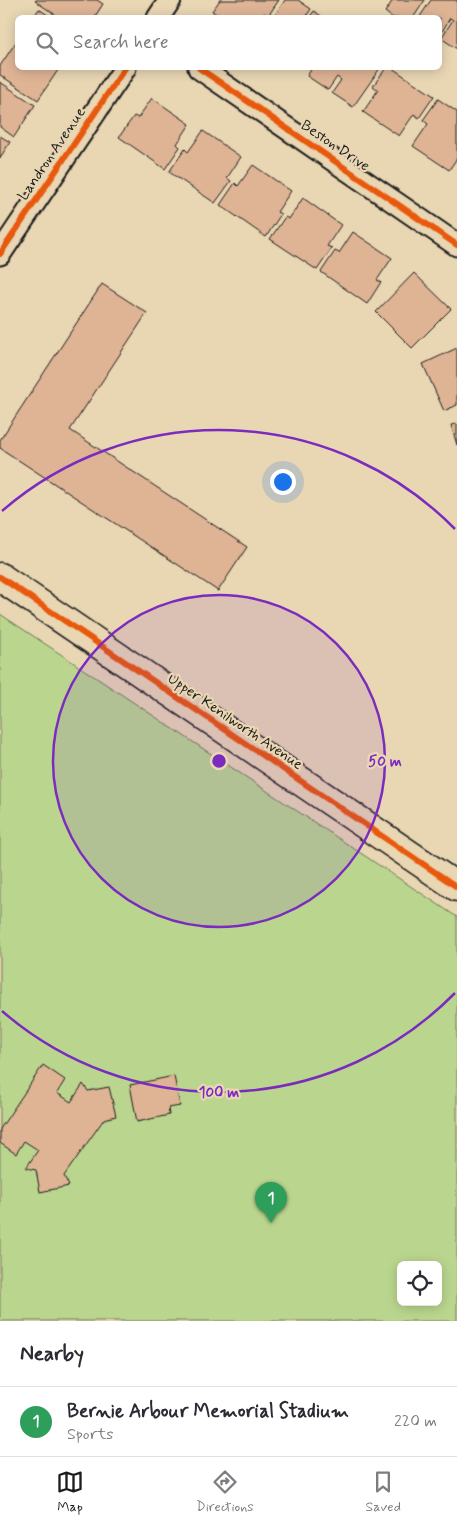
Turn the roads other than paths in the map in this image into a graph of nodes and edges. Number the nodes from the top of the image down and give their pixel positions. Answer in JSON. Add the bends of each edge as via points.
{"nodes":[{"id":1,"x":170,"y":0,"type":"edge"},
{"id":2,"x":160,"y":15,"type":"edge"},
{"id":3,"x":123,"y":70,"type":"edge"},
{"id":4,"x":202,"y":70,"type":"edge"},
{"id":5,"x":6,"y":231,"type":"edge"},
{"id":6,"x":457,"y":246,"type":"edge"},
{"id":7,"x":0,"y":254,"type":"edge"},
{"id":8,"x":0,"y":577,"type":"edge"},
{"id":9,"x":457,"y":887,"type":"edge"}],
"edges":[{"from":1,"to":2,"type":"street"},
{"from":3,"to":5,"type":"street","name":"Landron Avenue"},
{"from":4,"to":6,"type":"street","name":"Beston Drive"},
{"from":5,"to":7,"type":"street","name":"Landron Avenue"},
{"from":8,"to":9,"type":"street","name":"Upper Kenilworth Avenue"}]}
